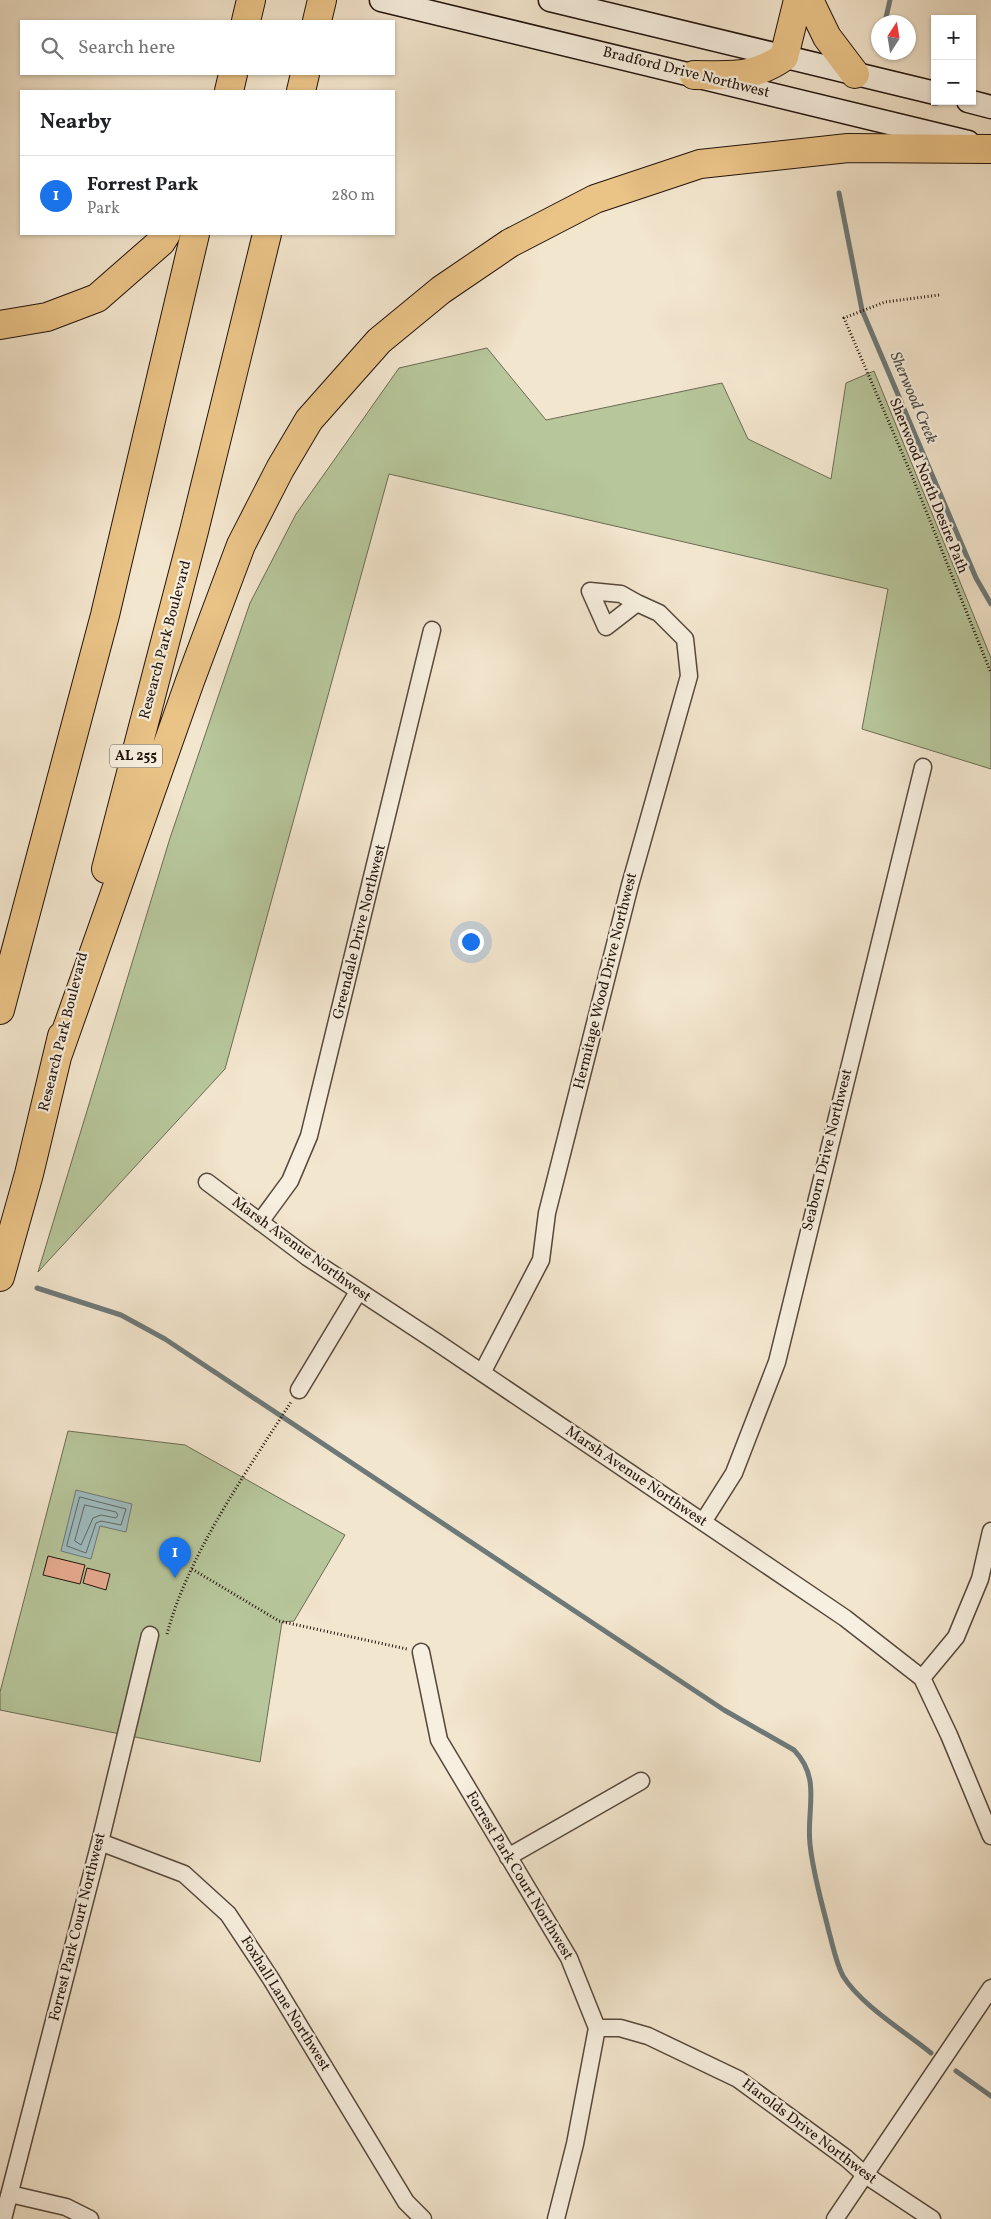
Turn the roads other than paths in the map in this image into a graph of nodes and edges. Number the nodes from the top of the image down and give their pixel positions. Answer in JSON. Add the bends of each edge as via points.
{"nodes":[{"id":1,"x":251,"y":0,"type":"edge"},
{"id":2,"x":322,"y":0,"type":"edge"},
{"id":3,"x":550,"y":0,"type":"edge"},
{"id":4,"x":798,"y":0,"type":"edge"},
{"id":5,"x":809,"y":0,"type":"edge"},
{"id":6,"x":389,"y":2,"type":"edge"},
{"id":7,"x":246,"y":20,"type":"edge"},
{"id":8,"x":317,"y":20,"type":"edge"},
{"id":9,"x":784,"y":57,"type":"junction"},
{"id":10,"x":854,"y":74,"type":"junction"},
{"id":11,"x":233,"y":75,"type":"edge"},
{"id":12,"x":305,"y":75,"type":"edge"},
{"id":13,"x":694,"y":75,"type":"junction"},
{"id":14,"x":229,"y":90,"type":"edge"},
{"id":15,"x":301,"y":90,"type":"edge"},
{"id":16,"x":931,"y":92,"type":"edge"},
{"id":17,"x":976,"y":103,"type":"edge"},
{"id":18,"x":991,"y":107,"type":"edge"},
{"id":19,"x":991,"y":148,"type":"edge"},
{"id":20,"x":165,"y":235,"type":"edge"},
{"id":21,"x":195,"y":235,"type":"edge"},
{"id":22,"x":267,"y":235,"type":"edge"},
{"id":23,"x":0,"y":325,"type":"edge"},
{"id":24,"x":637,"y":602,"type":"dead end"},
{"id":25,"x":432,"y":630,"type":"dead end"},
{"id":26,"x":923,"y":767,"type":"dead end"},
{"id":27,"x":0,"y":1010,"type":"edge"},
{"id":28,"x":58,"y":1054,"type":"junction"},
{"id":29,"x":207,"y":1182,"type":"dead end"},
{"id":30,"x":260,"y":1222,"type":"junction"},
{"id":31,"x":0,"y":1277,"type":"edge"},
{"id":32,"x":358,"y":1292,"type":"junction"},
{"id":33,"x":482,"y":1373,"type":"junction"},
{"id":34,"x":299,"y":1390,"type":"dead end"},
{"id":35,"x":703,"y":1522,"type":"junction"},
{"id":36,"x":991,"y":1531,"type":"edge"},
{"id":37,"x":158,"y":1638,"type":"road end"},
{"id":38,"x":421,"y":1652,"type":"road end"},
{"id":39,"x":922,"y":1678,"type":"junction"},
{"id":40,"x":641,"y":1781,"type":"dead end"},
{"id":41,"x":991,"y":1836,"type":"edge"},
{"id":42,"x":100,"y":1842,"type":"junction"},
{"id":43,"x":508,"y":1857,"type":"junction"},
{"id":44,"x":991,"y":1988,"type":"edge"},
{"id":45,"x":597,"y":2028,"type":"junction"},
{"id":46,"x":864,"y":2174,"type":"junction"},
{"id":47,"x":10,"y":2194,"type":"junction"},
{"id":48,"x":3,"y":2219,"type":"edge"},
{"id":49,"x":90,"y":2219,"type":"edge"},
{"id":50,"x":422,"y":2219,"type":"edge"},
{"id":51,"x":556,"y":2219,"type":"edge"},
{"id":52,"x":835,"y":2219,"type":"edge"},
{"id":53,"x":932,"y":2219,"type":"edge"}],
"edges":[{"from":1,"to":7,"type":"highway"},
{"from":2,"to":8,"type":"highway"},
{"from":3,"to":9,"type":"main road"},
{"from":4,"to":9,"type":"highway"},
{"from":5,"to":10,"type":"highway","via":[[827,37]]},
{"from":6,"to":13,"type":"main road","name":"Bradford Drive Northwest"},
{"from":9,"to":10,"type":"main road"},
{"from":9,"to":13,"type":"highway","via":[[766,69],[744,74]]},
{"from":10,"to":16,"type":"main road"},
{"from":11,"to":14,"type":"highway"},
{"from":12,"to":15,"type":"highway"},
{"from":13,"to":19,"type":"main road","name":"Bradford Drive Northwest"},
{"from":17,"to":18,"type":"main road"},
{"from":19,"to":28,"type":"highway","via":[[848,148],[700,164],[596,199],[510,243],[441,290],[379,341],[309,420],[242,545],[186,690]]},
{"from":20,"to":23,"type":"highway","via":[[97,298],[47,317]]},
{"from":21,"to":27,"type":"highway","via":[[105,615]]},
{"from":22,"to":28,"type":"highway","name":"Research Park Boulevard","number":"AL 255","via":[[194,531]]},
{"from":24,"to":33,"type":"street","name":"Hermitage Wood Drive Northwest","via":[[659,613],[685,639],[689,676],[630,885],[571,1116],[547,1213],[541,1260]]},
{"from":25,"to":30,"type":"street","name":"Greendale Drive Northwest","via":[[309,1136],[290,1181]]},
{"from":26,"to":35,"type":"street","name":"Seaborn Drive Northwest","via":[[777,1362],[734,1472]]},
{"from":28,"to":31,"type":"highway","name":"Research Park Boulevard","number":"AL 255"},
{"from":29,"to":30,"type":"street","name":"Marsh Avenue Northwest"},
{"from":30,"to":32,"type":"street","name":"Marsh Avenue Northwest"},
{"from":32,"to":33,"type":"street","name":"Marsh Avenue Northwest"},
{"from":32,"to":34,"type":"street"},
{"from":33,"to":35,"type":"street","name":"Marsh Avenue Northwest"},
{"from":35,"to":39,"type":"street","name":"Marsh Avenue Northwest","via":[[844,1618]]},
{"from":36,"to":39,"type":"street","via":[[980,1579],[956,1637]]},
{"from":37,"to":42,"type":"street","name":"Forrest Park Court Northwest"},
{"from":38,"to":43,"type":"street","name":"Forrest Park Court Northwest","via":[[439,1740]]},
{"from":39,"to":41,"type":"street","name":"Marsh Avenue Northwest"},
{"from":40,"to":43,"type":"street"},
{"from":42,"to":47,"type":"street","name":"Forrest Park Court Northwest"},
{"from":42,"to":50,"type":"street","name":"Foxhall Lane Northwest","via":[[184,1874],[228,1914],[271,1978],[406,2202]]},
{"from":43,"to":45,"type":"street","name":"Forrest Park Court Northwest","via":[[570,1958]]},
{"from":44,"to":46,"type":"street"},
{"from":45,"to":46,"type":"street","name":"Harolds Drive Northwest","via":[[620,2028],[648,2036],[730,2074]]},
{"from":45,"to":51,"type":"street","via":[[575,2144]]},
{"from":46,"to":52,"type":"street"},
{"from":46,"to":53,"type":"street","name":"Harolds Drive Northwest"},
{"from":47,"to":48,"type":"street","name":"Forrest Park Court Northwest"},
{"from":47,"to":49,"type":"street","via":[[66,2207]]}]}
